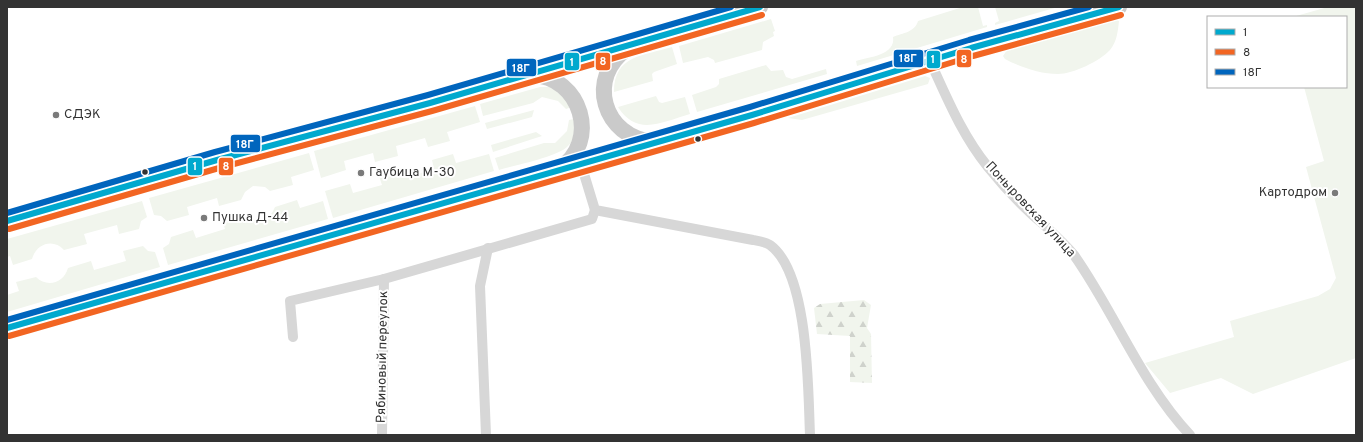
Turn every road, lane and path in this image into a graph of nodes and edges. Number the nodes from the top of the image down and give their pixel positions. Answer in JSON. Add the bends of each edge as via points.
{"nodes":[{"id":1,"x":760,"y":7,"type":"edge"},
{"id":2,"x":1119,"y":7,"type":"edge"},
{"id":3,"x":632,"y":44,"type":"junction"},
{"id":4,"x":930,"y":61,"type":"junction"},
{"id":5,"x":527,"y":75,"type":"junction"},
{"id":6,"x":656,"y":142,"type":"junction"},
{"id":7,"x":581,"y":164,"type":"junction"},
{"id":8,"x":556,"y":171,"type":"junction"},
{"id":9,"x":595,"y":210,"type":"junction"},
{"id":10,"x":7,"y":221,"type":"edge"},
{"id":11,"x":488,"y":248,"type":"junction"},
{"id":12,"x":384,"y":279,"type":"junction"},
{"id":13,"x":7,"y":328,"type":"edge"},
{"id":14,"x":293,"y":337,"type":"dead end"},
{"id":15,"x":382,"y":435,"type":"edge"},
{"id":16,"x":486,"y":435,"type":"edge"},
{"id":17,"x":810,"y":435,"type":"edge"},
{"id":18,"x":1190,"y":435,"type":"edge"}],
"edges":[{"from":1,"to":3,"type":"main road"},
{"from":2,"to":4,"type":"main road"},
{"from":3,"to":5,"type":"main road"},
{"from":3,"to":6,"type":"main road","via":[[620,54],[609,69],[604,86],[605,103],[612,119],[624,132],[640,140]]},
{"from":4,"to":6,"type":"main road"},
{"from":4,"to":18,"type":"street","name":"Поныровская улица","via":[[969,142],[1007,188],[1073,254],[1147,376],[1175,419]]},
{"from":5,"to":8,"type":"main road","via":[[544,77],[560,84],[573,96],[581,112],[579,146],[569,161]]},
{"from":5,"to":10,"type":"main road"},
{"from":6,"to":7,"type":"main road"},
{"from":7,"to":8,"type":"main road"},
{"from":7,"to":9,"type":"street"},
{"from":8,"to":13,"type":"main road"},
{"from":9,"to":11,"type":"street","via":[[592,219]]},
{"from":9,"to":17,"type":"street","via":[[769,244],[786,263],[805,330]]},
{"from":11,"to":12,"type":"street"},
{"from":11,"to":16,"type":"street","via":[[480,286]]},
{"from":12,"to":14,"type":"street","via":[[290,301]]},
{"from":12,"to":15,"type":"street","name":"Рябиновый переулок"}]}
